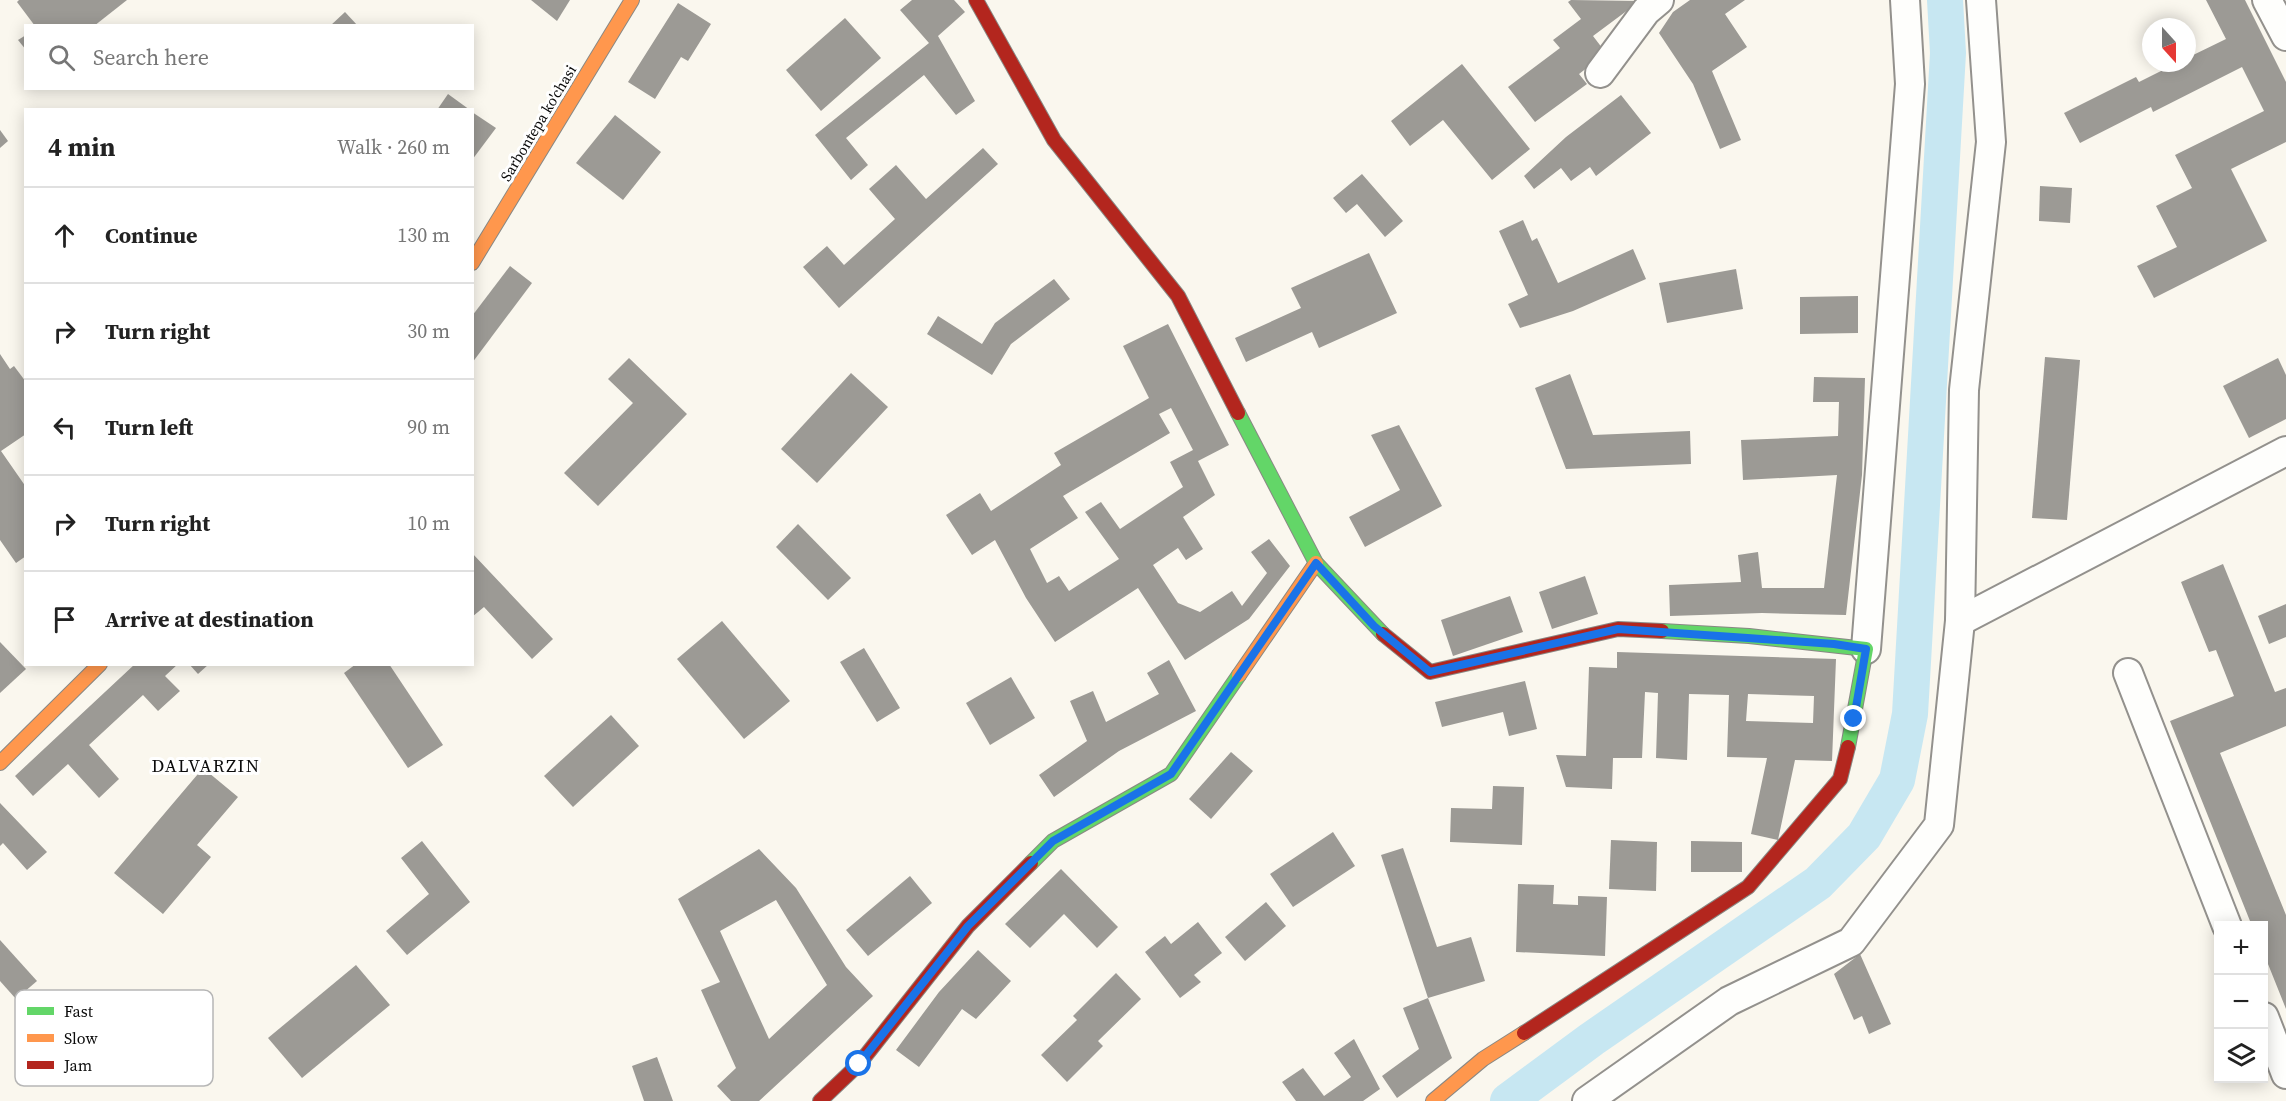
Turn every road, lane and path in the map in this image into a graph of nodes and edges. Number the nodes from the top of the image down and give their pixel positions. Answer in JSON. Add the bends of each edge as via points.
{"nodes":[{"id":1,"x":632,"y":0,"type":"edge"},
{"id":2,"x":976,"y":0,"type":"edge"},
{"id":3,"x":1659,"y":0,"type":"edge"},
{"id":4,"x":1905,"y":0,"type":"edge"},
{"id":5,"x":1981,"y":0,"type":"edge"},
{"id":6,"x":2267,"y":0,"type":"edge"},
{"id":7,"x":2286,"y":36,"type":"edge"},
{"id":8,"x":1600,"y":73,"type":"dead end"},
{"id":9,"x":474,"y":260,"type":"edge"},
{"id":10,"x":2286,"y":451,"type":"edge"},
{"id":11,"x":1316,"y":563,"type":"junction"},
{"id":12,"x":1960,"y":621,"type":"junction"},
{"id":13,"x":1866,"y":649,"type":"junction"},
{"id":14,"x":98,"y":666,"type":"edge"},
{"id":15,"x":2128,"y":673,"type":"dead end"},
{"id":16,"x":0,"y":763,"type":"edge"},
{"id":17,"x":2225,"y":921,"type":"edge"},
{"id":18,"x":2268,"y":1027,"type":"edge"},
{"id":19,"x":2286,"y":1074,"type":"edge"},
{"id":20,"x":820,"y":1101,"type":"edge"},
{"id":21,"x":1433,"y":1101,"type":"edge"},
{"id":22,"x":1587,"y":1101,"type":"edge"}],
"edges":[{"from":1,"to":9,"type":"street","name":"Sarbontepa ko'chasi"},
{"from":2,"to":11,"type":"street","via":[[1054,140],[1178,296]]},
{"from":3,"to":8,"type":"street","via":[[1646,11]]},
{"from":4,"to":13,"type":"street","via":[[1910,84]]},
{"from":5,"to":12,"type":"street","via":[[1991,142],[1964,390]]},
{"from":6,"to":7,"type":"street"},
{"from":10,"to":12,"type":"street"},
{"from":11,"to":13,"type":"street","via":[[1374,626],[1430,672],[1618,629],[1749,636]]},
{"from":11,"to":20,"type":"street","via":[[1171,774],[1053,841],[968,926],[859,1064]]},
{"from":12,"to":22,"type":"street","via":[[1940,825],[1851,942],[1728,1002]]},
{"from":13,"to":21,"type":"street","via":[[1840,779],[1748,887],[1483,1059]]},
{"from":14,"to":16,"type":"street"},
{"from":15,"to":17,"type":"street"},
{"from":18,"to":19,"type":"street"}]}
